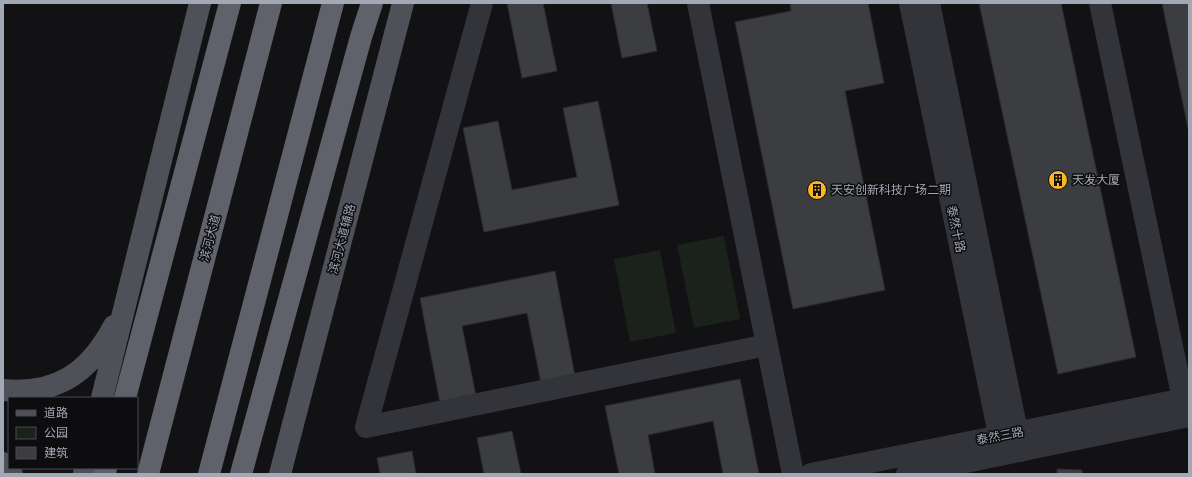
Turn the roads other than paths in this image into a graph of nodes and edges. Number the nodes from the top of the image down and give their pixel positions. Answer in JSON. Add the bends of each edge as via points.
{"nodes":[{"id":1,"x":200,"y":3,"type":"edge"},
{"id":2,"x":230,"y":3,"type":"edge"},
{"id":3,"x":271,"y":3,"type":"edge"},
{"id":4,"x":333,"y":3,"type":"edge"},
{"id":5,"x":372,"y":3,"type":"edge"},
{"id":6,"x":403,"y":3,"type":"edge"},
{"id":7,"x":413,"y":3,"type":"edge"},
{"id":8,"x":482,"y":3,"type":"edge"},
{"id":9,"x":698,"y":3,"type":"edge"},
{"id":10,"x":910,"y":3,"type":"edge"},
{"id":11,"x":929,"y":3,"type":"edge"},
{"id":12,"x":1100,"y":3,"type":"edge"},
{"id":13,"x":392,"y":44,"type":"junction"},
{"id":14,"x":129,"y":290,"type":"junction"},
{"id":15,"x":767,"y":345,"type":"junction"},
{"id":16,"x":3,"y":390,"type":"edge"},
{"id":17,"x":102,"y":397,"type":"edge"},
{"id":18,"x":125,"y":397,"type":"edge"},
{"id":19,"x":1187,"y":404,"type":"edge"},
{"id":20,"x":1010,"y":443,"type":"junction"},
{"id":21,"x":3,"y":463,"type":"edge"},
{"id":22,"x":12,"y":474,"type":"edge"},
{"id":23,"x":148,"y":474,"type":"edge"},
{"id":24,"x":209,"y":474,"type":"edge"},
{"id":25,"x":241,"y":474,"type":"edge"},
{"id":26,"x":280,"y":474,"type":"edge"},
{"id":27,"x":793,"y":474,"type":"edge"},
{"id":28,"x":811,"y":474,"type":"edge"},
{"id":29,"x":907,"y":474,"type":"edge"}],
"edges":[{"from":1,"to":14,"type":"main road"},
{"from":2,"to":18,"type":"highway"},
{"from":3,"to":23,"type":"highway","name":"滨河大道"},
{"from":4,"to":24,"type":"highway"},
{"from":5,"to":25,"type":"highway"},
{"from":6,"to":13,"type":"main road","name":"滨河大道辅路"},
{"from":7,"to":13,"type":"main road"},
{"from":8,"to":15,"type":"street","via":[[366,427]]},
{"from":9,"to":15,"type":"street"},
{"from":10,"to":20,"type":"street","name":"泰然十路"},
{"from":11,"to":20,"type":"street","name":"泰然十路"},
{"from":12,"to":19,"type":"street"},
{"from":13,"to":26,"type":"main road","name":"滨河大道辅路"},
{"from":14,"to":16,"type":"main road","via":[[114,328],[97,353],[79,372],[52,387],[19,392]]},
{"from":14,"to":17,"type":"main road"},
{"from":15,"to":27,"type":"street"},
{"from":19,"to":20,"type":"street","name":"泰然三路"},
{"from":20,"to":28,"type":"street","name":"泰然三路"},
{"from":20,"to":29,"type":"street","name":"泰然三路"},
{"from":21,"to":22,"type":"main road"}]}
